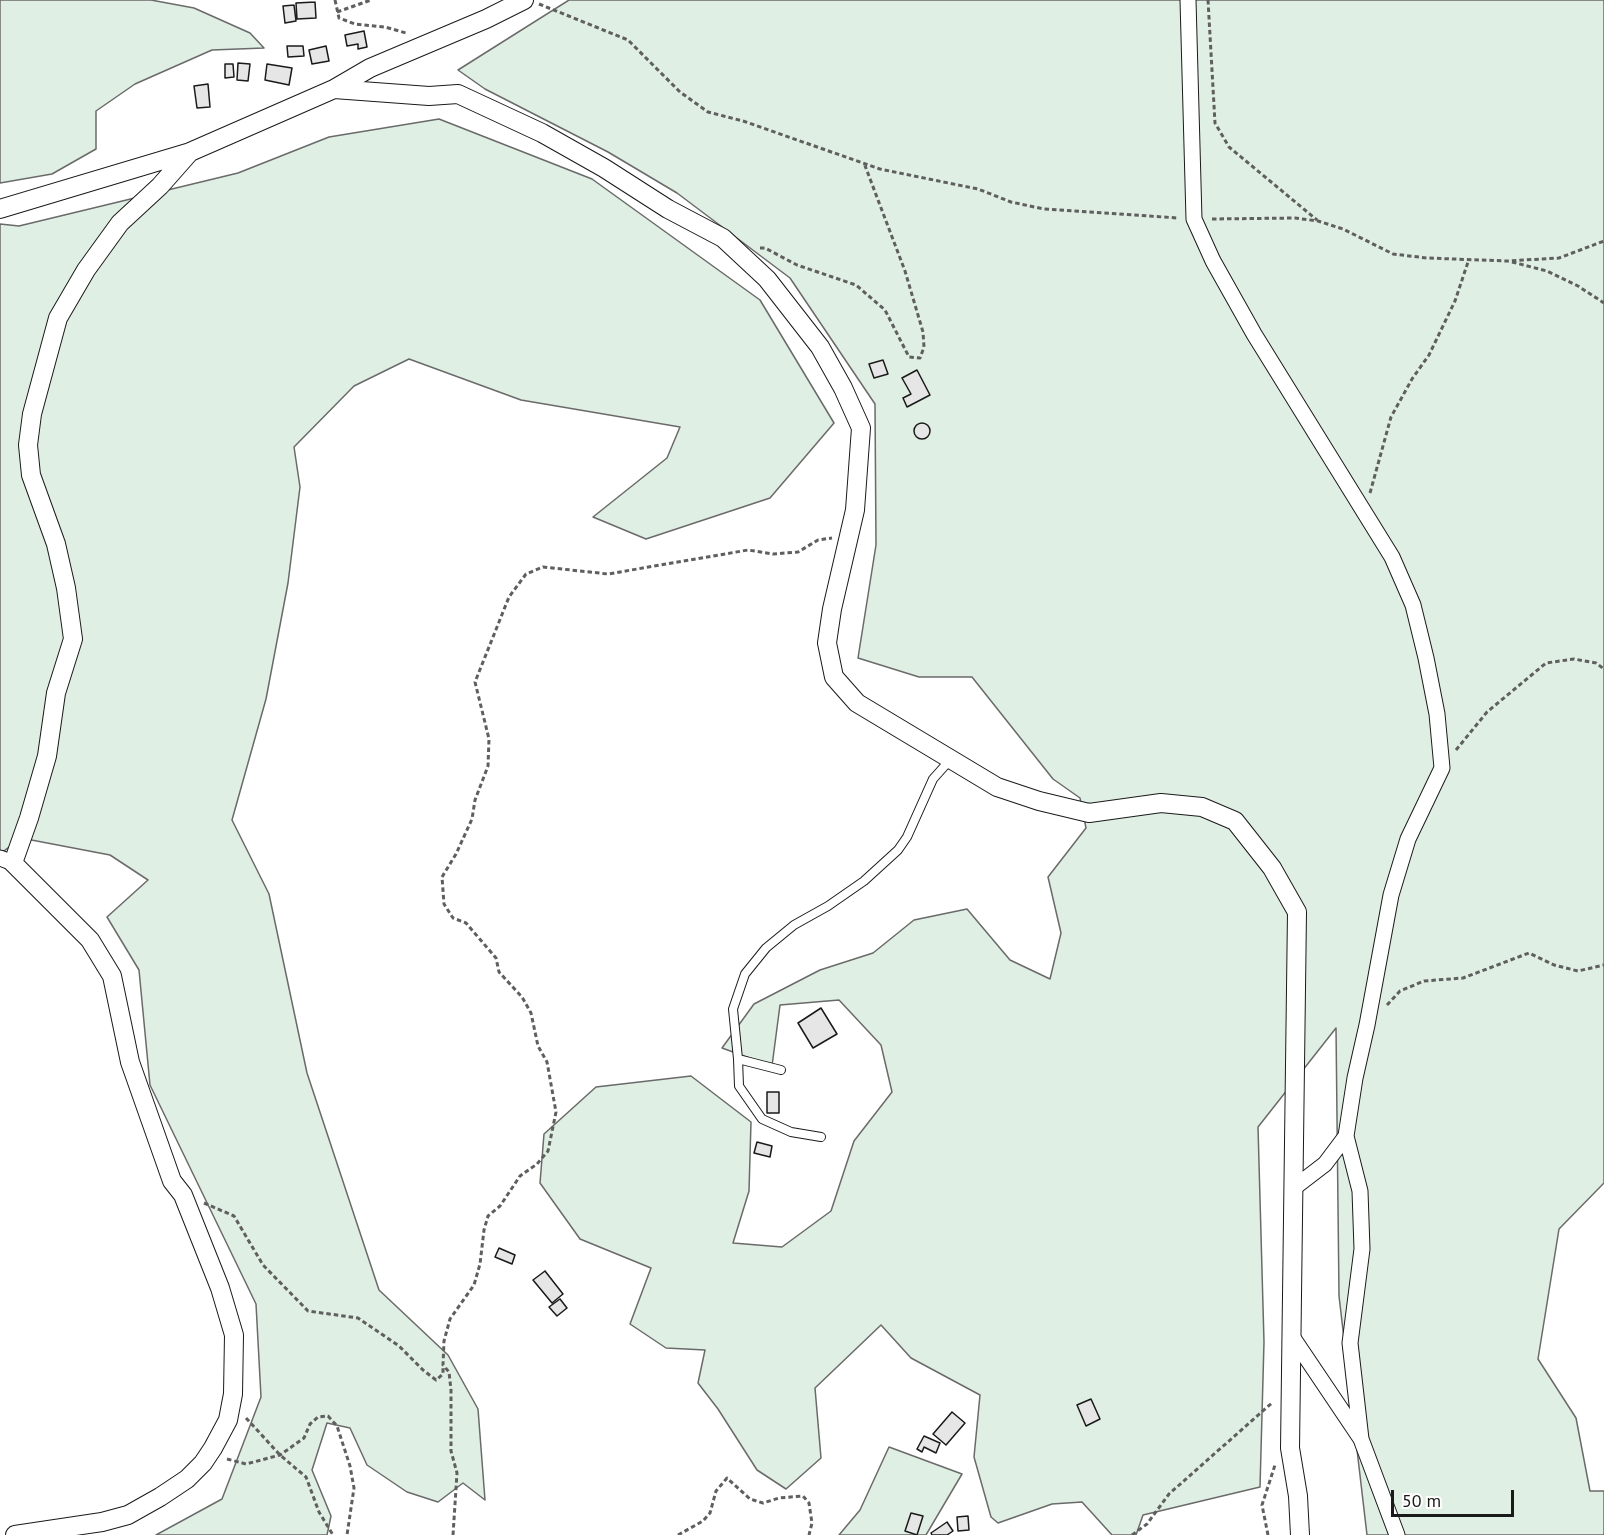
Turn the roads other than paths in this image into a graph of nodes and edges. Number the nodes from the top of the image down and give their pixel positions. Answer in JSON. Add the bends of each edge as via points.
{"nodes":[{"id":1,"x":1188,"y":0,"type":"edge"},
{"id":2,"x":531,"y":2,"type":"edge"},
{"id":3,"x":334,"y":89,"type":"junction"},
{"id":4,"x":190,"y":152,"type":"junction"},
{"id":5,"x":0,"y":209,"type":"edge"},
{"id":6,"x":951,"y":759,"type":"junction"},
{"id":7,"x":6,"y":861,"type":"edge"},
{"id":8,"x":738,"y":1059,"type":"junction"},
{"id":9,"x":781,"y":1070,"type":"dead end"},
{"id":10,"x":1346,"y":1136,"type":"junction"},
{"id":11,"x":821,"y":1137,"type":"dead end"},
{"id":12,"x":1295,"y":1187,"type":"junction"},
{"id":13,"x":1291,"y":1335,"type":"junction"},
{"id":14,"x":1361,"y":1440,"type":"junction"},
{"id":15,"x":15,"y":1535,"type":"edge"},
{"id":16,"x":1300,"y":1535,"type":"edge"},
{"id":17,"x":1397,"y":1535,"type":"edge"}],
"edges":[{"from":1,"to":10,"type":"street","via":[[1194,219],[1254,334],[1392,556],[1413,605],[1437,714],[1442,768],[1408,839],[1391,895]]},
{"from":2,"to":3,"type":"street","via":[[370,68]]},
{"from":3,"to":4,"type":"street"},
{"from":3,"to":6,"type":"street","via":[[429,96],[458,94],[542,133],[723,238],[767,279],[820,347],[861,428],[855,510],[827,644],[834,677],[857,703]]},
{"from":4,"to":5,"type":"street"},
{"from":4,"to":7,"type":"street","via":[[120,223],[86,270],[58,318],[32,414],[28,445],[31,475],[56,544],[73,639],[56,693],[47,756],[29,818]]},
{"from":6,"to":8,"type":"lane","via":[[933,779],[908,837],[898,850],[864,881],[787,930],[745,974],[733,1009]]},
{"from":6,"to":12,"type":"street","via":[[997,787],[1089,813],[1161,803],[1202,807],[1235,820],[1272,868],[1298,912]]},
{"from":7,"to":15,"type":"street","via":[[90,940],[112,976],[130,1062],[172,1181],[183,1195],[220,1288],[234,1335],[233,1394],[228,1420],[213,1448],[187,1479],[128,1515]]},
{"from":8,"to":9,"type":"lane"},
{"from":8,"to":11,"type":"lane","via":[[739,1086],[762,1119],[791,1132]]},
{"from":10,"to":12,"type":"street","via":[[1325,1164]]},
{"from":10,"to":14,"type":"street","via":[[1360,1191],[1362,1249],[1350,1343]]},
{"from":12,"to":13,"type":"street"},
{"from":13,"to":14,"type":"street"},
{"from":13,"to":16,"type":"street","via":[[1290,1448]]},
{"from":14,"to":17,"type":"street"}]}
